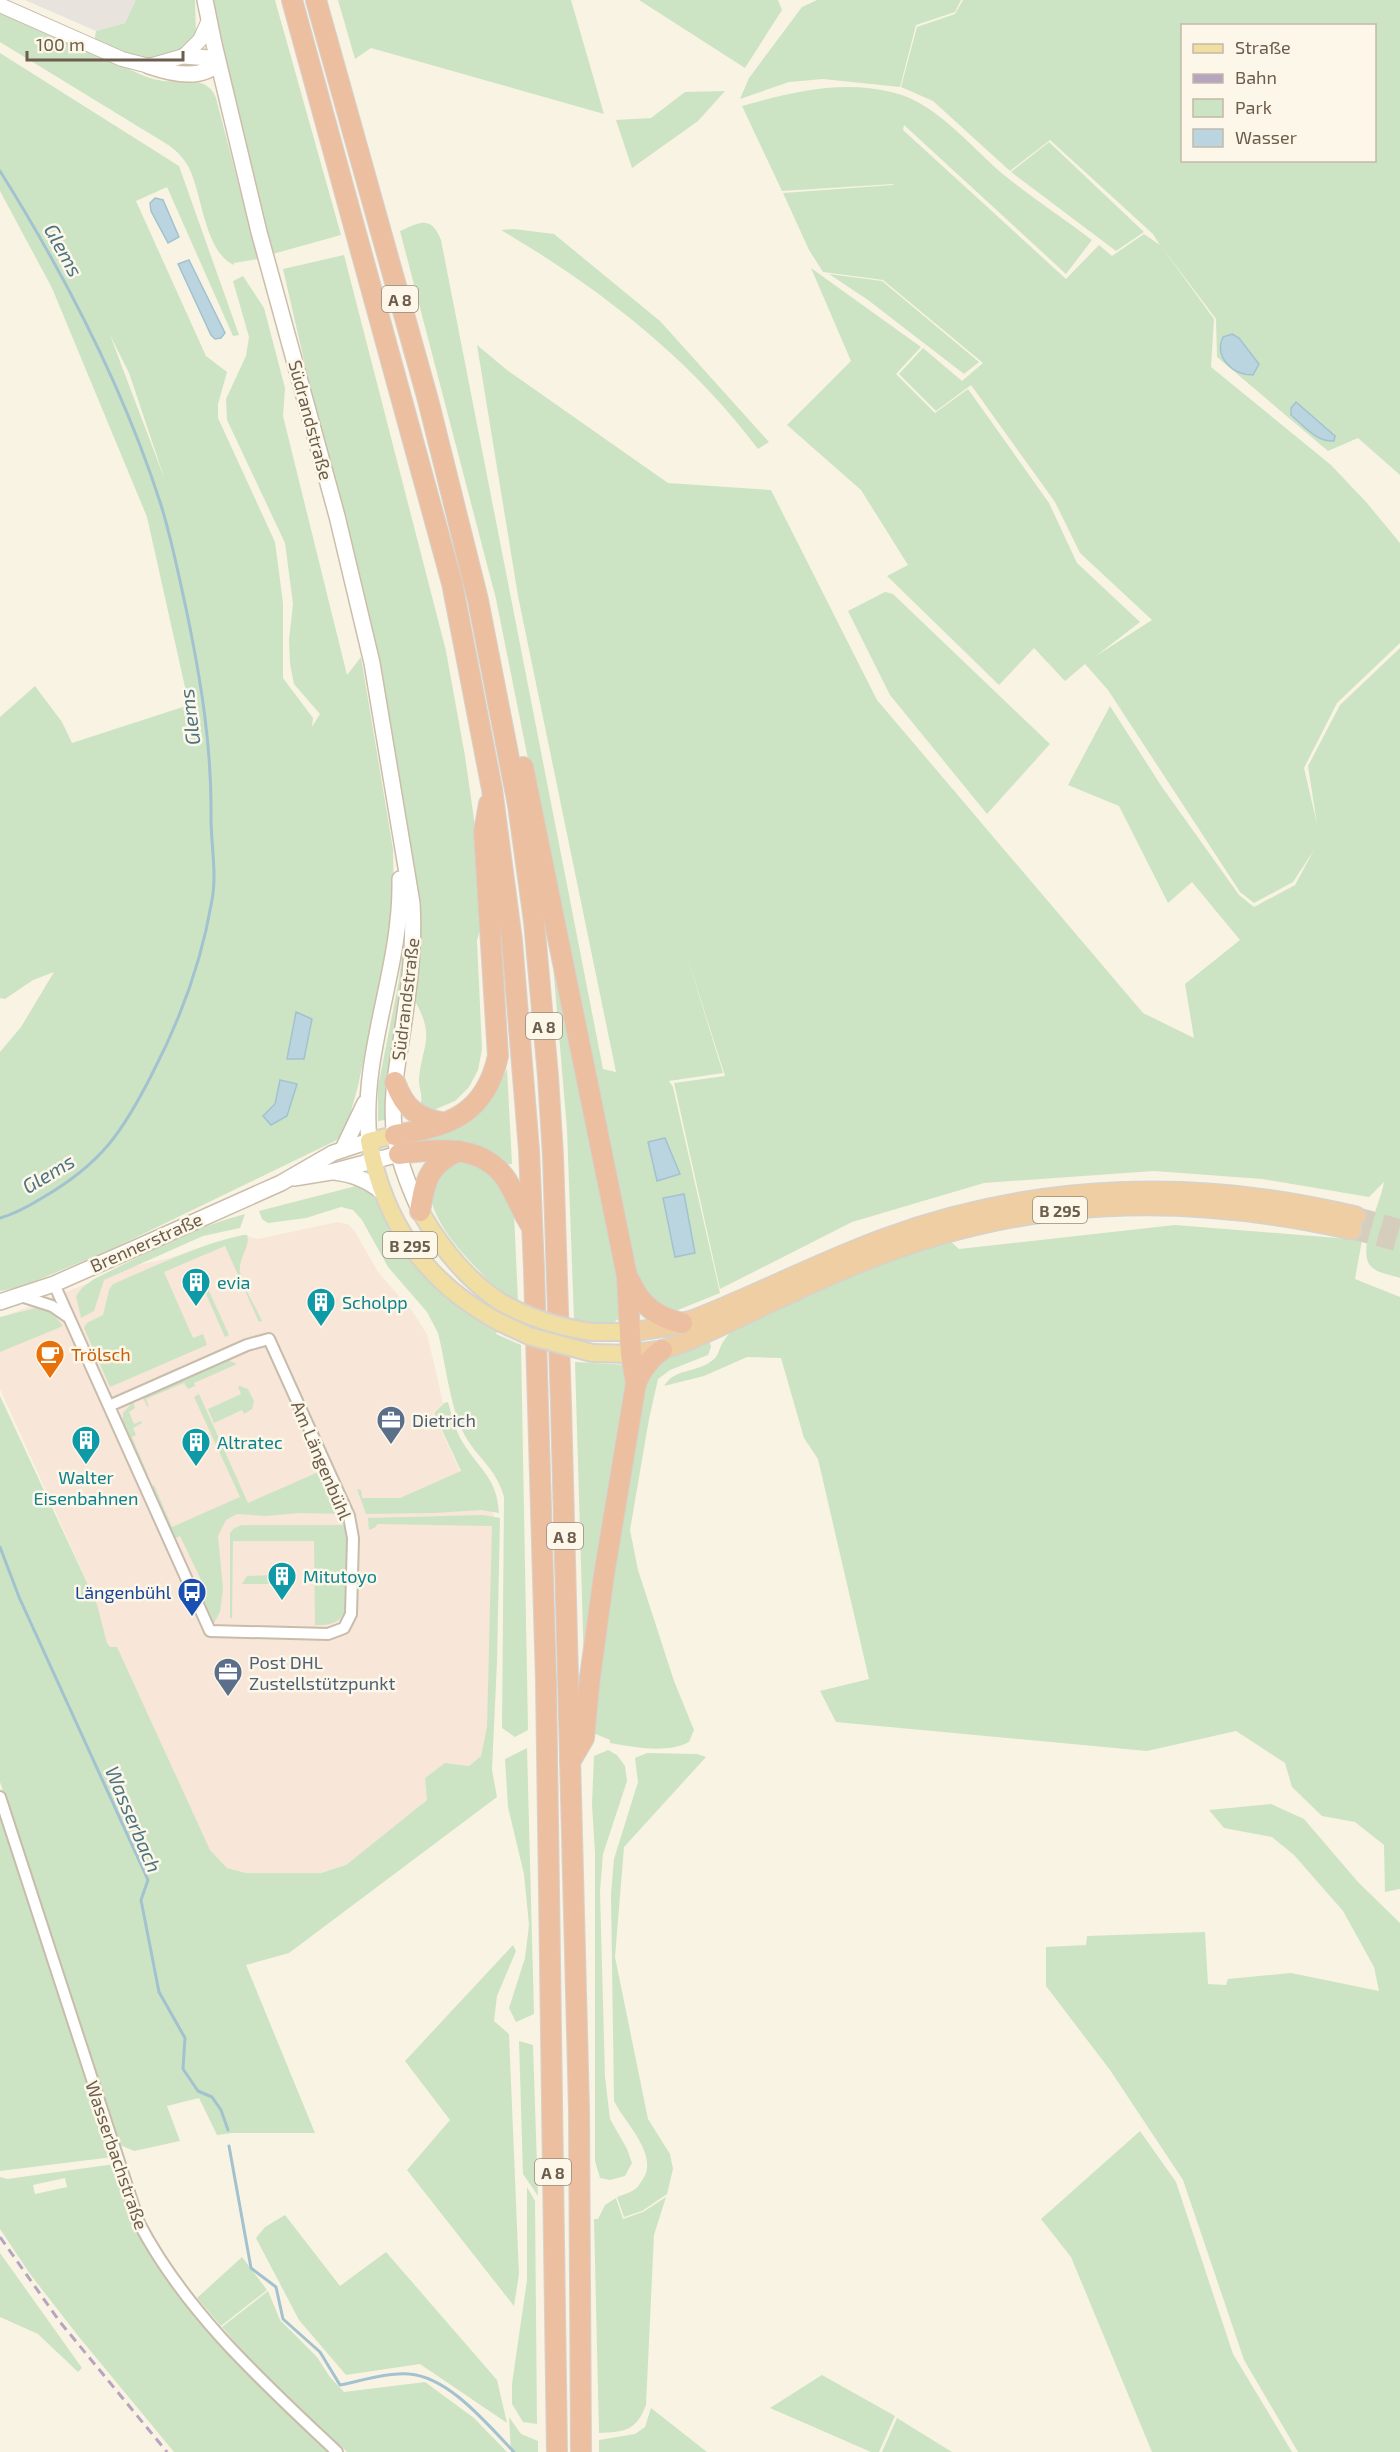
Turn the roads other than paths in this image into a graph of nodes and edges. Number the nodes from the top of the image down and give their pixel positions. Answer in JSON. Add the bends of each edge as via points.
{"nodes":[{"id":1,"x":205,"y":0,"type":"edge"},
{"id":2,"x":292,"y":0,"type":"edge"},
{"id":3,"x":316,"y":0,"type":"edge"},
{"id":4,"x":0,"y":5,"type":"edge"},
{"id":5,"x":209,"y":20,"type":"junction"},
{"id":6,"x":184,"y":56,"type":"junction"},
{"id":7,"x":218,"y":63,"type":"junction"},
{"id":8,"x":149,"y":66,"type":"junction"},
{"id":9,"x":507,"y":742,"type":"junction"},
{"id":10,"x":492,"y":789,"type":"junction"},
{"id":11,"x":402,"y":844,"type":"junction"},
{"id":12,"x":394,"y":1082,"type":"junction"},
{"id":13,"x":367,"y":1101,"type":"junction"},
{"id":14,"x":444,"y":1123,"type":"junction"},
{"id":15,"x":369,"y":1141,"type":"junction"},
{"id":16,"x":397,"y":1145,"type":"junction"},
{"id":17,"x":343,"y":1149,"type":"junction"},
{"id":18,"x":458,"y":1151,"type":"junction"},
{"id":19,"x":372,"y":1160,"type":"junction"},
{"id":20,"x":331,"y":1172,"type":"junction"},
{"id":21,"x":291,"y":1178,"type":"junction"},
{"id":22,"x":382,"y":1192,"type":"junction"},
{"id":23,"x":420,"y":1211,"type":"junction"},
{"id":24,"x":1354,"y":1223,"type":"tunnel mouth"},
{"id":25,"x":532,"y":1227,"type":"junction"},
{"id":26,"x":627,"y":1276,"type":"junction"},
{"id":27,"x":54,"y":1284,"type":"junction"},
{"id":28,"x":21,"y":1296,"type":"junction"},
{"id":29,"x":0,"y":1302,"type":"edge"},
{"id":30,"x":68,"y":1317,"type":"junction"},
{"id":31,"x":711,"y":1322,"type":"junction"},
{"id":32,"x":682,"y":1323,"type":"junction"},
{"id":33,"x":631,"y":1332,"type":"junction"},
{"id":34,"x":662,"y":1350,"type":"junction"},
{"id":35,"x":631,"y":1354,"type":"junction"},
{"id":36,"x":636,"y":1383,"type":"junction"},
{"id":37,"x":109,"y":1406,"type":"junction"},
{"id":38,"x":570,"y":1762,"type":"junction"},
{"id":39,"x":0,"y":1797,"type":"edge"},
{"id":40,"x":337,"y":2452,"type":"edge"},
{"id":41,"x":557,"y":2452,"type":"edge"},
{"id":42,"x":581,"y":2452,"type":"edge"}],
"edges":[{"from":1,"to":5,"type":"main road","name":"Südrandstraße"},
{"from":2,"to":10,"type":"highway","number":"A 8","via":[[452,583]]},
{"from":3,"to":9,"type":"highway","number":"A 8","via":[[455,501]]},
{"from":4,"to":8,"type":"street","via":[[122,59]]},
{"from":5,"to":6,"type":"street","via":[[200,39]]},
{"from":5,"to":7,"type":"main road","name":"Südrandstraße"},
{"from":6,"to":7,"type":"main road","via":[[209,58]]},
{"from":6,"to":8,"type":"street"},
{"from":7,"to":8,"type":"main road","via":[[212,70],[198,74],[166,72]]},
{"from":7,"to":11,"type":"main road","name":"Südrandstraße","via":[[372,663]]},
{"from":9,"to":26,"type":"highway","number":"A 8","via":[[524,768]]},
{"from":9,"to":38,"type":"highway","number":"A 8","via":[[528,870],[549,1087]]},
{"from":10,"to":14,"type":"highway","via":[[484,832],[498,1056],[485,1093],[466,1112]]},
{"from":10,"to":25,"type":"highway","number":"A 8","via":[[524,1072]]},
{"from":11,"to":12,"type":"main road","name":"Südrandstraße","via":[[414,929]]},
{"from":11,"to":13,"type":"main road","name":"Südrandstraße","via":[[398,930]]},
{"from":12,"to":14,"type":"highway","via":[[411,1110]]},
{"from":12,"to":16,"type":"main road","name":"Südrandstraße"},
{"from":13,"to":15,"type":"main road","name":"Südrandstraße"},
{"from":13,"to":17,"type":"main road"},
{"from":14,"to":16,"type":"highway"},
{"from":15,"to":16,"type":"main road"},
{"from":15,"to":17,"type":"main road","name":"Brennerstraße"},
{"from":15,"to":19,"type":"main road","number":"B 295"},
{"from":16,"to":18,"type":"highway"},
{"from":16,"to":19,"type":"main road","name":"Brennerstraße"},
{"from":16,"to":23,"type":"main road","number":"B 295"},
{"from":17,"to":21,"type":"main road","name":"Brennerstraße"},
{"from":18,"to":23,"type":"highway","via":[[434,1166]]},
{"from":18,"to":25,"type":"highway","via":[[483,1159],[500,1172]]},
{"from":19,"to":20,"type":"main road","name":"Brennerstraße"},
{"from":19,"to":22,"type":"main road","number":"B 295"},
{"from":20,"to":21,"type":"main road","name":"Brennerstraße"},
{"from":20,"to":22,"type":"main road","via":[[363,1179]]},
{"from":21,"to":27,"type":"main road","name":"Brennerstraße"},
{"from":22,"to":35,"type":"main road","number":"B 295","bridge":true,"via":[[405,1239],[434,1275],[470,1305],[529,1336],[592,1353]]},
{"from":23,"to":33,"type":"main road","number":"B 295","bridge":true,"via":[[448,1254],[499,1302],[536,1319],[592,1332]]},
{"from":24,"to":31,"type":"highway","number":"B 295","via":[[1193,1206],[1130,1205],[1025,1215],[909,1244]]},
{"from":25,"to":41,"type":"highway","number":"A 8","via":[[546,1681]]},
{"from":26,"to":32,"type":"highway","number":"A 8","via":[[646,1306]]},
{"from":26,"to":33,"type":"highway","number":"A 8"},
{"from":27,"to":28,"type":"main road","name":"Brennerstraße"},
{"from":27,"to":30,"type":"street","name":"Am Längenbühl"},
{"from":28,"to":29,"type":"main road","name":"Brennerstraße"},
{"from":28,"to":30,"type":"street","via":[[52,1306]]},
{"from":30,"to":37,"type":"street","name":"Am Längenbühl"},
{"from":31,"to":32,"type":"highway","number":"B 295"},
{"from":31,"to":34,"type":"highway","number":"B 295"},
{"from":32,"to":33,"type":"highway","number":"B 295"},
{"from":33,"to":35,"type":"highway"},
{"from":34,"to":35,"type":"highway","number":"B 295"},
{"from":34,"to":36,"type":"highway","via":[[647,1363]]},
{"from":35,"to":36,"type":"highway"},
{"from":36,"to":38,"type":"highway","via":[[604,1575],[584,1738]]},
{"from":37,"to":37,"type":"street","name":"Am Längenbühl","via":[[210,1631],[328,1634],[344,1628],[351,1614],[353,1538],[349,1516],[269,1340],[247,1345]]},
{"from":38,"to":42,"type":"highway","number":"A 8","via":[[579,2109]]},
{"from":39,"to":40,"type":"street","name":"Wasserbachstraße","via":[[139,2223],[167,2271],[213,2327]]}]}
